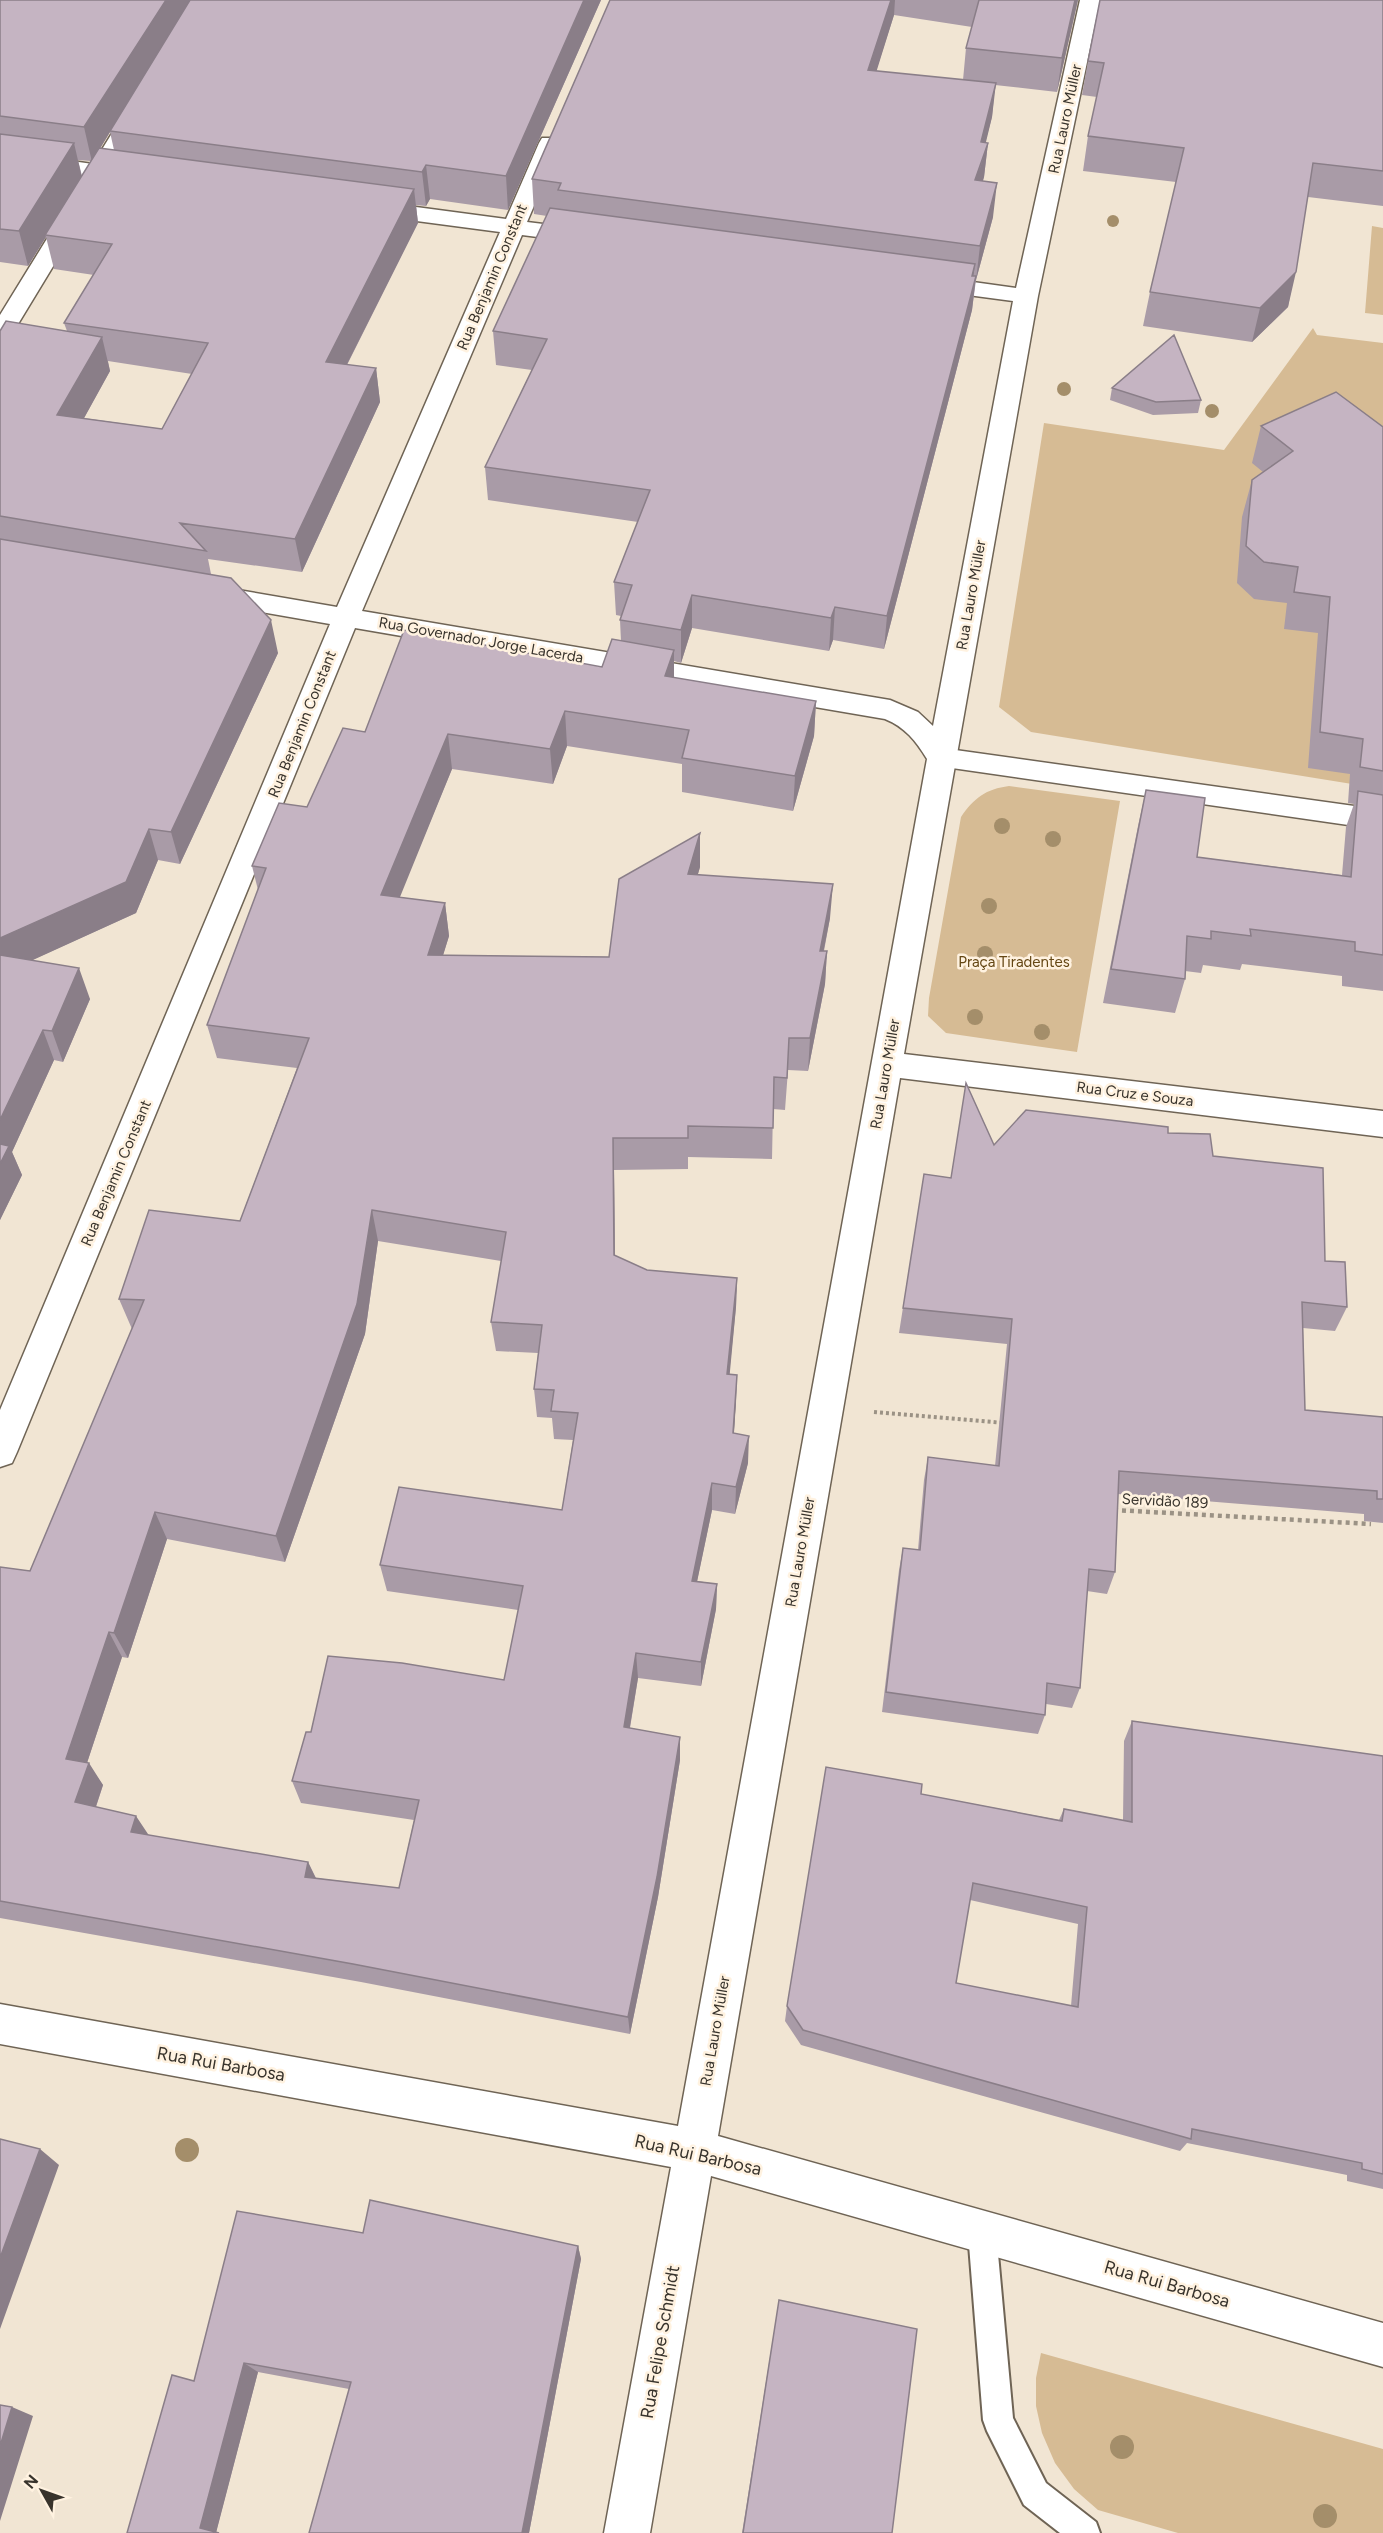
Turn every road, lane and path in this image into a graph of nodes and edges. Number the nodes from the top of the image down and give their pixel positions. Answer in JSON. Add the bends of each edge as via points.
{"nodes":[{"id":1,"x":1090,"y":0,"type":"edge"},
{"id":2,"x":152,"y":86,"type":"edge"},
{"id":3,"x":561,"y":119,"type":"edge"},
{"id":4,"x":0,"y":158,"type":"edge"},
{"id":5,"x":100,"y":172,"type":"junction"},
{"id":6,"x":154,"y":179,"type":"edge"},
{"id":7,"x":350,"y":205,"type":"edge"},
{"id":8,"x":514,"y":227,"type":"junction"},
{"id":9,"x":607,"y":239,"type":"edge"},
{"id":10,"x":910,"y":280,"type":"edge"},
{"id":11,"x":1026,"y":296,"type":"junction"},
{"id":12,"x":0,"y":334,"type":"edge"},
{"id":13,"x":186,"y":590,"type":"edge"},
{"id":14,"x":346,"y":617,"type":"junction"},
{"id":15,"x":941,"y":758,"type":"junction"},
{"id":16,"x":1383,"y":820,"type":"edge"},
{"id":17,"x":886,"y":1064,"type":"junction"},
{"id":18,"x":1383,"y":1124,"type":"edge"},
{"id":19,"x":825,"y":1409,"type":"junction"},
{"id":20,"x":1010,"y":1423,"type":"edge"},
{"id":21,"x":0,"y":1452,"type":"edge"},
{"id":22,"x":1110,"y":1509,"type":"edge"},
{"id":23,"x":1371,"y":1524,"type":"edge"},
{"id":24,"x":0,"y":2024,"type":"edge"},
{"id":25,"x":694,"y":2150,"type":"junction"},
{"id":26,"x":982,"y":2232,"type":"junction"},
{"id":27,"x":1383,"y":2345,"type":"edge"},
{"id":28,"x":627,"y":2533,"type":"edge"},
{"id":29,"x":1085,"y":2533,"type":"edge"}],
"edges":[{"from":1,"to":11,"type":"street","name":"Rua Lauro Müller"},
{"from":2,"to":5,"type":"street"},
{"from":3,"to":8,"type":"street","name":"Rua Benjamin Constant"},
{"from":4,"to":5,"type":"street"},
{"from":5,"to":6,"type":"street"},
{"from":5,"to":12,"type":"street"},
{"from":7,"to":8,"type":"street"},
{"from":8,"to":9,"type":"street"},
{"from":8,"to":14,"type":"street","name":"Rua Benjamin Constant"},
{"from":10,"to":11,"type":"street"},
{"from":11,"to":15,"type":"street","name":"Rua Lauro Müller"},
{"from":13,"to":14,"type":"street","name":"Rua Governador Jorge Lacerda"},
{"from":14,"to":15,"type":"street","name":"Rua Governador Jorge Lacerda","via":[[890,710],[910,718],[925,732]]},
{"from":14,"to":21,"type":"street","name":"Rua Benjamin Constant"},
{"from":15,"to":16,"type":"street"},
{"from":15,"to":17,"type":"street","name":"Rua Lauro Müller"},
{"from":17,"to":18,"type":"street","name":"Rua Cruz e Souza"},
{"from":17,"to":19,"type":"street","name":"Rua Lauro Müller"},
{"from":19,"to":20,"type":"path"},
{"from":19,"to":25,"type":"street","name":"Rua Lauro Müller"},
{"from":22,"to":23,"type":"path","name":"Servidão 189"},
{"from":24,"to":25,"type":"street","name":"Rua Rui Barbosa"},
{"from":25,"to":26,"type":"street","name":"Rua Rui Barbosa"},
{"from":25,"to":28,"type":"street","name":"Rua Felipe Schmidt"},
{"from":26,"to":27,"type":"street","name":"Rua Rui Barbosa"},
{"from":26,"to":29,"type":"lane","via":[[998,2420],[1035,2494]]}]}
